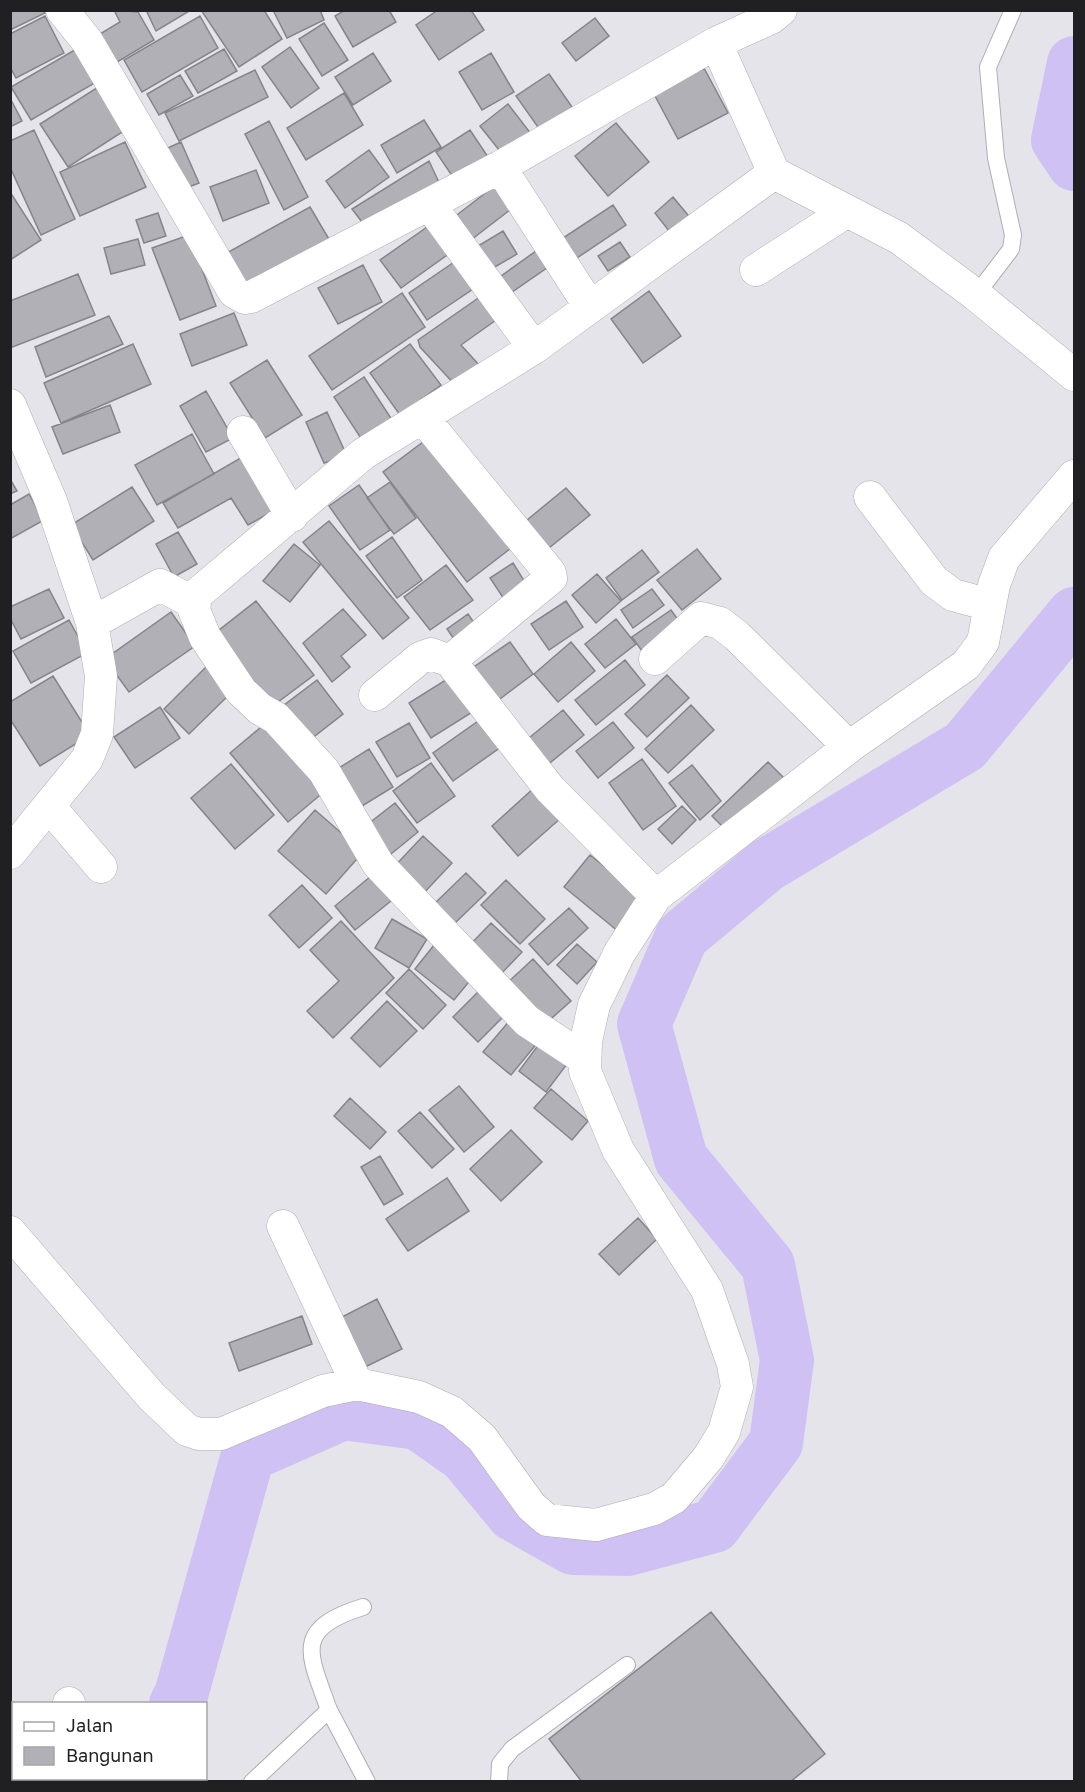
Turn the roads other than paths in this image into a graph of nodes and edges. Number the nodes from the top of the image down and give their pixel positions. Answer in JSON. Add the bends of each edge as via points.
{"nodes":[{"id":1,"x":62,"y":10,"type":"edge"},
{"id":2,"x":781,"y":10,"type":"edge"},
{"id":3,"x":1013,"y":10,"type":"edge"},
{"id":4,"x":716,"y":43,"type":"junction"},
{"id":5,"x":500,"y":167,"type":"junction"},
{"id":6,"x":774,"y":173,"type":"junction"},
{"id":7,"x":430,"y":205,"type":"junction"},
{"id":8,"x":846,"y":212,"type":"junction"},
{"id":9,"x":756,"y":270,"type":"dead end"},
{"id":10,"x":976,"y":296,"type":"junction"},
{"id":11,"x":590,"y":307,"type":"junction"},
{"id":12,"x":534,"y":348,"type":"junction"},
{"id":13,"x":1074,"y":375,"type":"edge"},
{"id":14,"x":10,"y":405,"type":"edge"},
{"id":15,"x":423,"y":418,"type":"junction"},
{"id":16,"x":243,"y":432,"type":"dead end"},
{"id":17,"x":1074,"y":476,"type":"edge"},
{"id":18,"x":870,"y":497,"type":"dead end"},
{"id":19,"x":292,"y":516,"type":"junction"},
{"id":20,"x":194,"y":603,"type":"junction"},
{"id":21,"x":990,"y":605,"type":"junction"},
{"id":22,"x":92,"y":623,"type":"junction"},
{"id":23,"x":655,"y":659,"type":"dead end"},
{"id":24,"x":450,"y":662,"type":"junction"},
{"id":25,"x":375,"y":695,"type":"dead end"},
{"id":26,"x":849,"y":747,"type":"junction"},
{"id":27,"x":49,"y":806,"type":"junction"},
{"id":28,"x":10,"y":853,"type":"edge"},
{"id":29,"x":101,"y":867,"type":"dead end"},
{"id":30,"x":656,"y":896,"type":"junction"},
{"id":31,"x":585,"y":1059,"type":"junction"},
{"id":32,"x":283,"y":1226,"type":"dead end"},
{"id":33,"x":10,"y":1232,"type":"edge"},
{"id":34,"x":357,"y":1384,"type":"junction"},
{"id":35,"x":363,"y":1607,"type":"dead end"},
{"id":36,"x":627,"y":1665,"type":"dead end"},
{"id":37,"x":329,"y":1710,"type":"junction"},
{"id":38,"x":252,"y":1782,"type":"edge"},
{"id":39,"x":367,"y":1782,"type":"edge"},
{"id":40,"x":499,"y":1782,"type":"edge"}],
"edges":[{"from":1,"to":7,"type":"street","via":[[87,41],[156,162],[240,296],[251,297]]},
{"from":2,"to":4,"type":"street"},
{"from":3,"to":10,"type":"lane","via":[[988,67],[996,158],[1013,235],[1011,249]]},
{"from":4,"to":5,"type":"street"},
{"from":4,"to":6,"type":"street"},
{"from":5,"to":7,"type":"street"},
{"from":5,"to":11,"type":"street"},
{"from":6,"to":8,"type":"street"},
{"from":6,"to":11,"type":"street"},
{"from":7,"to":12,"type":"street"},
{"from":8,"to":9,"type":"street"},
{"from":8,"to":10,"type":"street","via":[[899,238]]},
{"from":10,"to":13,"type":"street"},
{"from":11,"to":12,"type":"street"},
{"from":12,"to":15,"type":"street"},
{"from":14,"to":22,"type":"street","via":[[51,501]]},
{"from":15,"to":19,"type":"street","via":[[363,454]]},
{"from":15,"to":24,"type":"street","via":[[551,576],[547,584]]},
{"from":16,"to":19,"type":"street"},
{"from":17,"to":21,"type":"street","via":[[1004,558]]},
{"from":18,"to":21,"type":"street","via":[[934,581],[953,595]]},
{"from":19,"to":20,"type":"street","via":[[196,595]]},
{"from":20,"to":22,"type":"street","via":[[160,585]]},
{"from":20,"to":31,"type":"street","via":[[205,637],[241,691],[260,710],[276,718],[324,771],[378,864],[527,1021]]},
{"from":21,"to":26,"type":"street","via":[[983,642],[966,665]]},
{"from":22,"to":27,"type":"street","via":[[102,676],[97,734],[87,759]]},
{"from":23,"to":26,"type":"street","via":[[701,618],[710,618],[737,636]]},
{"from":24,"to":25,"type":"street","via":[[431,654],[420,658]]},
{"from":24,"to":30,"type":"street","via":[[550,789]]},
{"from":26,"to":30,"type":"street"},
{"from":27,"to":28,"type":"street"},
{"from":27,"to":29,"type":"street"},
{"from":30,"to":31,"type":"street","via":[[620,951],[594,1005]]},
{"from":31,"to":34,"type":"street","via":[[585,1071],[618,1150],[706,1290],[733,1364],[737,1387],[724,1432],[708,1458],[674,1498],[654,1509],[596,1525],[565,1524],[548,1520],[531,1506],[482,1437],[452,1412],[419,1397]]},
{"from":32,"to":34,"type":"street"},
{"from":33,"to":34,"type":"street","via":[[152,1397],[187,1430],[221,1434],[323,1391]]},
{"from":35,"to":37,"type":"lane","via":[[338,1616],[316,1632],[310,1650]]},
{"from":36,"to":40,"type":"lane","via":[[512,1749],[500,1764]]},
{"from":37,"to":38,"type":"lane"},
{"from":37,"to":39,"type":"lane"}]}
